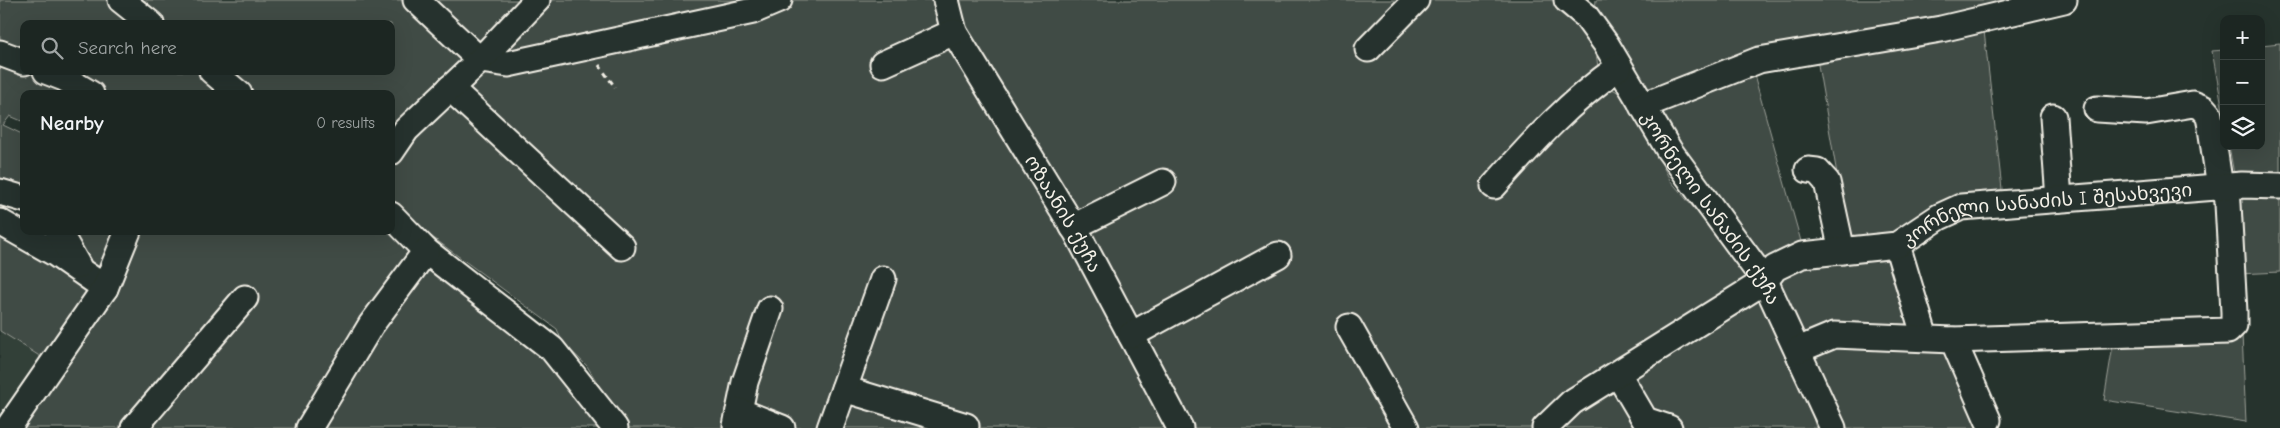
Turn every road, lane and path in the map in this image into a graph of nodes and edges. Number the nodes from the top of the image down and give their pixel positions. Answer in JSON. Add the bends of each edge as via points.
{"nodes":[{"id":1,"x":121,"y":0,"type":"edge"},
{"id":2,"x":416,"y":0,"type":"edge"},
{"id":3,"x":537,"y":0,"type":"edge"},
{"id":4,"x":779,"y":0,"type":"edge"},
{"id":5,"x":946,"y":0,"type":"edge"},
{"id":6,"x":1416,"y":0,"type":"edge"},
{"id":7,"x":2064,"y":0,"type":"edge"},
{"id":8,"x":1579,"y":5,"type":"edge"},
{"id":9,"x":513,"y":10,"type":"edge"},
{"id":10,"x":146,"y":20,"type":"edge"},
{"id":11,"x":954,"y":32,"type":"junction"},
{"id":12,"x":1368,"y":49,"type":"dead end"},
{"id":13,"x":0,"y":53,"type":"edge"},
{"id":14,"x":20,"y":60,"type":"edge"},
{"id":15,"x":480,"y":60,"type":"junction"},
{"id":16,"x":883,"y":64,"type":"dead end"},
{"id":17,"x":1619,"y":67,"type":"junction"},
{"id":18,"x":56,"y":75,"type":"edge"},
{"id":19,"x":217,"y":75,"type":"edge"},
{"id":20,"x":450,"y":88,"type":"junction"},
{"id":21,"x":84,"y":90,"type":"edge"},
{"id":22,"x":234,"y":90,"type":"edge"},
{"id":23,"x":1642,"y":106,"type":"junction"},
{"id":24,"x":2097,"y":109,"type":"dead end"},
{"id":25,"x":2053,"y":117,"type":"dead end"},
{"id":26,"x":395,"y":146,"type":"edge"},
{"id":27,"x":1808,"y":170,"type":"dead end"},
{"id":28,"x":1163,"y":182,"type":"dead end"},
{"id":29,"x":1494,"y":186,"type":"dead end"},
{"id":30,"x":2280,"y":186,"type":"edge"},
{"id":31,"x":2224,"y":187,"type":"junction"},
{"id":32,"x":0,"y":192,"type":"edge"},
{"id":33,"x":20,"y":198,"type":"edge"},
{"id":34,"x":2059,"y":199,"type":"junction"},
{"id":35,"x":395,"y":219,"type":"edge"},
{"id":36,"x":0,"y":222,"type":"edge"},
{"id":37,"x":1073,"y":226,"type":"junction"},
{"id":38,"x":20,"y":233,"type":"edge"},
{"id":39,"x":23,"y":235,"type":"edge"},
{"id":40,"x":60,"y":235,"type":"edge"},
{"id":41,"x":126,"y":235,"type":"edge"},
{"id":42,"x":1897,"y":245,"type":"junction"},
{"id":43,"x":622,"y":247,"type":"dead end"},
{"id":44,"x":1842,"y":251,"type":"junction"},
{"id":45,"x":426,"y":252,"type":"junction"},
{"id":46,"x":1278,"y":254,"type":"dead end"},
{"id":47,"x":80,"y":270,"type":"junction"},
{"id":48,"x":883,"y":279,"type":"dead end"},
{"id":49,"x":1766,"y":281,"type":"junction"},
{"id":50,"x":105,"y":288,"type":"junction"},
{"id":51,"x":245,"y":298,"type":"dead end"},
{"id":52,"x":770,"y":309,"type":"dead end"},
{"id":53,"x":1349,"y":327,"type":"dead end"},
{"id":54,"x":1131,"y":335,"type":"junction"},
{"id":55,"x":1925,"y":338,"type":"junction"},
{"id":56,"x":1953,"y":340,"type":"junction"},
{"id":57,"x":1798,"y":350,"type":"junction"},
{"id":58,"x":1618,"y":374,"type":"junction"},
{"id":59,"x":844,"y":389,"type":"junction"},
{"id":60,"x":737,"y":419,"type":"edge"},
{"id":61,"x":1988,"y":420,"type":"dead end"},
{"id":62,"x":966,"y":426,"type":"dead end"},
{"id":63,"x":8,"y":428,"type":"edge"},
{"id":64,"x":134,"y":428,"type":"edge"},
{"id":65,"x":309,"y":428,"type":"edge"},
{"id":66,"x":615,"y":428,"type":"edge"},
{"id":67,"x":782,"y":428,"type":"edge"},
{"id":68,"x":830,"y":428,"type":"edge"},
{"id":69,"x":1180,"y":428,"type":"edge"},
{"id":70,"x":1406,"y":428,"type":"edge"},
{"id":71,"x":1545,"y":428,"type":"edge"},
{"id":72,"x":1669,"y":428,"type":"edge"},
{"id":73,"x":1833,"y":428,"type":"edge"}],
"edges":[{"from":1,"to":10,"type":"street"},
{"from":2,"to":15,"type":"street"},
{"from":3,"to":9,"type":"street"},
{"from":4,"to":15,"type":"street","via":[[753,11],[508,64]]},
{"from":5,"to":11,"type":"street","name":"ოზაანის ქუჩა"},
{"from":6,"to":12,"type":"street"},
{"from":7,"to":23,"type":"street","via":[[1941,29],[1759,60]]},
{"from":8,"to":17,"type":"street","name":"კორნელი სანაძის ქუჩა"},
{"from":9,"to":15,"type":"street"},
{"from":11,"to":16,"type":"street"},
{"from":11,"to":37,"type":"street","name":"ოზაანის ქუჩა"},
{"from":13,"to":14,"type":"street"},
{"from":15,"to":20,"type":"street"},
{"from":17,"to":23,"type":"street","name":"კორნელი სანაძის ქუჩა"},
{"from":17,"to":29,"type":"street","via":[[1586,90],[1543,130]]},
{"from":18,"to":21,"type":"street"},
{"from":19,"to":22,"type":"street"},
{"from":20,"to":26,"type":"street","via":[[406,130]]},
{"from":20,"to":43,"type":"street"},
{"from":23,"to":49,"type":"street","name":"კორნელი სანაძის ქუჩა","via":[[1669,150]]},
{"from":24,"to":31,"type":"street","via":[[2131,113],[2193,104],[2203,108],[2209,115]]},
{"from":25,"to":34,"type":"street"},
{"from":27,"to":44,"type":"street","via":[[1818,171],[1827,182]]},
{"from":28,"to":37,"type":"street"},
{"from":30,"to":31,"type":"street","name":"კორნელი სანაძის I შესახვევი"},
{"from":31,"to":34,"type":"street","name":"კორნელი სანაძის I შესახვევი"},
{"from":31,"to":56,"type":"street","via":[[2234,312],[2234,325],[2228,332]]},
{"from":32,"to":33,"type":"street"},
{"from":34,"to":42,"type":"street","name":"კორნელი სანაძის I შესახვევი","via":[[1961,207],[1939,217]]},
{"from":35,"to":45,"type":"street"},
{"from":36,"to":38,"type":"street"},
{"from":37,"to":54,"type":"street","name":"ოზაანის ქუჩა"},
{"from":39,"to":47,"type":"street"},
{"from":40,"to":47,"type":"street"},
{"from":41,"to":50,"type":"street"},
{"from":42,"to":44,"type":"street","name":"კორნელი სანაძის I შესახვევი"},
{"from":42,"to":55,"type":"street"},
{"from":44,"to":49,"type":"street","name":"კორნელი სანაძის I შესახვევი","via":[[1802,255],[1775,268]]},
{"from":45,"to":65,"type":"street","via":[[371,325]]},
{"from":45,"to":66,"type":"street","via":[[552,349]]},
{"from":46,"to":54,"type":"street"},
{"from":47,"to":50,"type":"street"},
{"from":48,"to":59,"type":"street"},
{"from":49,"to":57,"type":"street","name":"კორნელი სანაძის ქუჩა"},
{"from":49,"to":58,"type":"street","name":"კორნელი სანაძის I შესახვევი"},
{"from":50,"to":63,"type":"street"},
{"from":51,"to":64,"type":"street"},
{"from":52,"to":60,"type":"street","via":[[745,382]]},
{"from":53,"to":70,"type":"street"},
{"from":54,"to":69,"type":"street","name":"ოზაანის ქუჩა"},
{"from":55,"to":56,"type":"street"},
{"from":55,"to":57,"type":"street","via":[[1834,335]]},
{"from":56,"to":61,"type":"street"},
{"from":57,"to":73,"type":"street","name":"კორნელი სანაძის ქუჩა"},
{"from":58,"to":71,"type":"street","name":"კორნელი სანაძის I შესახვევი","via":[[1572,402]]},
{"from":58,"to":72,"type":"street","via":[[1645,420]]},
{"from":59,"to":62,"type":"street"},
{"from":59,"to":68,"type":"street"},
{"from":60,"to":67,"type":"street"}]}
